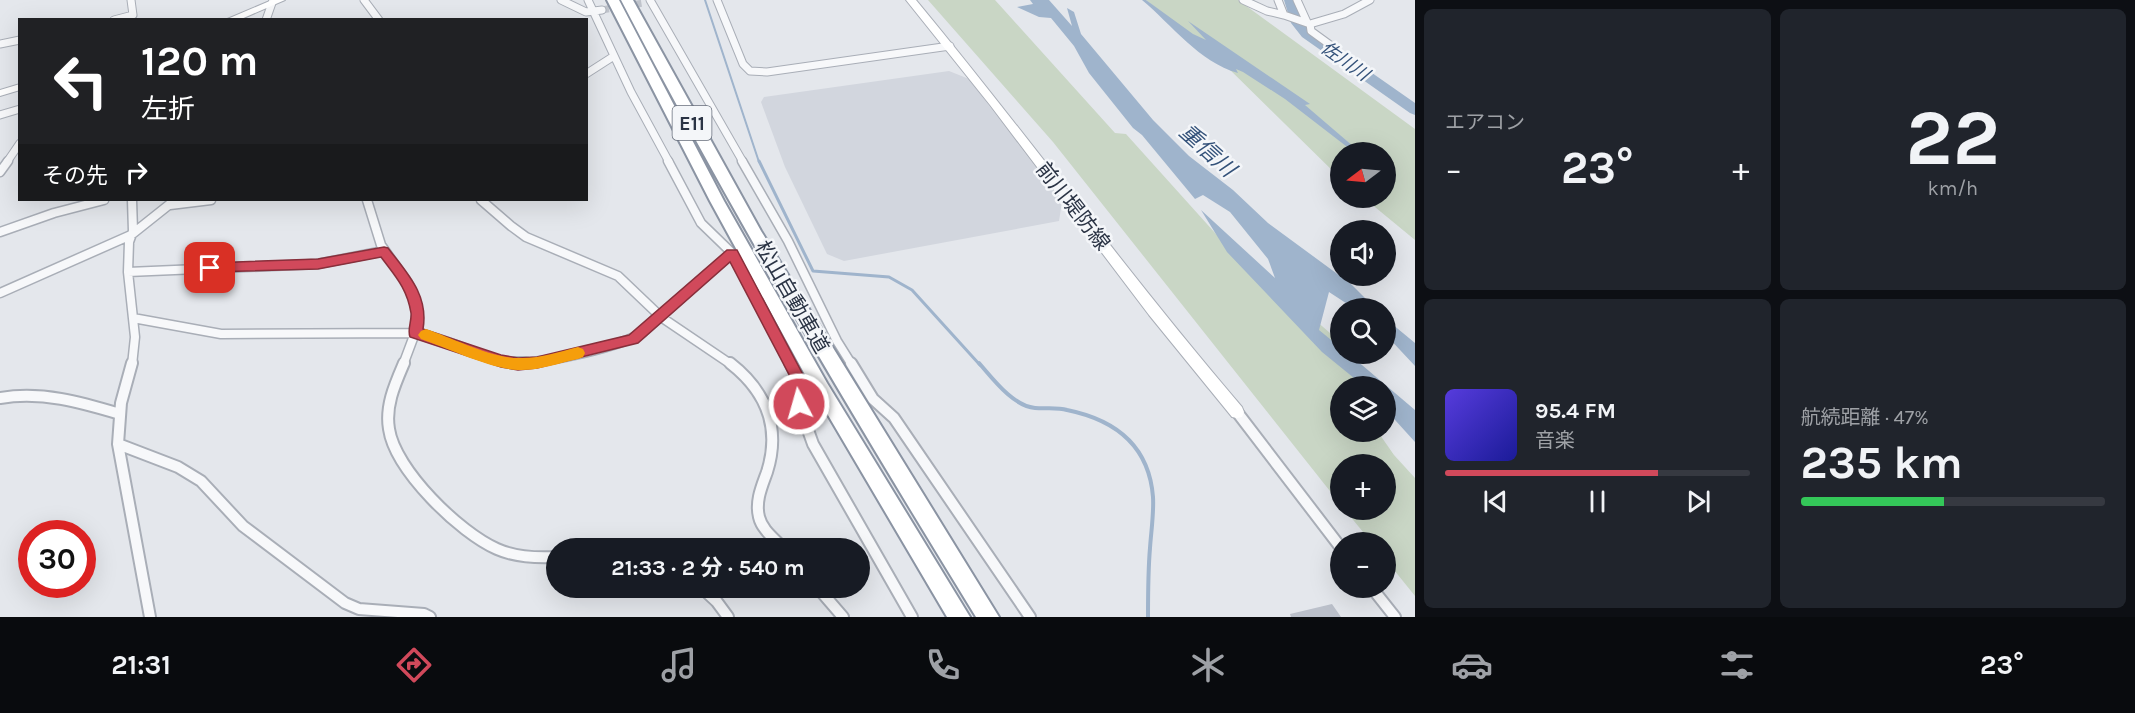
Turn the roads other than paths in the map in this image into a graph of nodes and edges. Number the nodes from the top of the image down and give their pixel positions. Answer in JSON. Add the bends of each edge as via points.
{"nodes":[{"id":1,"x":131,"y":0,"type":"edge"},
{"id":2,"x":364,"y":0,"type":"edge"},
{"id":3,"x":561,"y":0,"type":"edge"},
{"id":4,"x":588,"y":0,"type":"edge"},
{"id":5,"x":613,"y":0,"type":"edge"},
{"id":6,"x":627,"y":0,"type":"edge"},
{"id":7,"x":717,"y":0,"type":"edge"},
{"id":8,"x":911,"y":0,"type":"edge"},
{"id":9,"x":1243,"y":0,"type":"edge"},
{"id":10,"x":1278,"y":0,"type":"edge"},
{"id":11,"x":1297,"y":0,"type":"edge"},
{"id":12,"x":1370,"y":0,"type":"edge"},
{"id":13,"x":275,"y":1,"type":"edge"},
{"id":14,"x":649,"y":1,"type":"edge"},
{"id":15,"x":602,"y":10,"type":"tunnel mouth"},
{"id":16,"x":593,"y":12,"type":"junction"},
{"id":17,"x":1286,"y":15,"type":"junction"},
{"id":18,"x":122,"y":18,"type":"edge"},
{"id":19,"x":234,"y":18,"type":"edge"},
{"id":20,"x":267,"y":18,"type":"edge"},
{"id":21,"x":378,"y":18,"type":"edge"},
{"id":22,"x":1307,"y":22,"type":"junction"},
{"id":23,"x":18,"y":40,"type":"edge"},
{"id":24,"x":0,"y":44,"type":"edge"},
{"id":25,"x":950,"y":46,"type":"junction"},
{"id":26,"x":1333,"y":47,"type":"dead end"},
{"id":27,"x":614,"y":56,"type":"junction"},
{"id":28,"x":588,"y":73,"type":"edge"},
{"id":29,"x":18,"y":88,"type":"edge"},
{"id":30,"x":0,"y":93,"type":"edge"},
{"id":31,"x":18,"y":110,"type":"edge"},
{"id":32,"x":0,"y":115,"type":"edge"},
{"id":33,"x":18,"y":146,"type":"edge"},
{"id":34,"x":0,"y":172,"type":"edge"},
{"id":35,"x":100,"y":201,"type":"edge"},
{"id":36,"x":132,"y":201,"type":"edge"},
{"id":37,"x":192,"y":201,"type":"edge"},
{"id":38,"x":367,"y":201,"type":"edge"},
{"id":39,"x":482,"y":201,"type":"edge"},
{"id":40,"x":172,"y":202,"type":"edge"},
{"id":41,"x":0,"y":232,"type":"edge"},
{"id":42,"x":131,"y":236,"type":"junction"},
{"id":43,"x":734,"y":245,"type":"junction"},
{"id":44,"x":384,"y":252,"type":"junction"},
{"id":45,"x":128,"y":272,"type":"junction"},
{"id":46,"x":0,"y":293,"type":"edge"},
{"id":47,"x":661,"y":317,"type":"junction"},
{"id":48,"x":133,"y":318,"type":"junction"},
{"id":49,"x":415,"y":333,"type":"junction"},
{"id":50,"x":0,"y":398,"type":"edge"},
{"id":51,"x":1237,"y":412,"type":"joint"},
{"id":52,"x":120,"y":414,"type":"junction"},
{"id":53,"x":118,"y":444,"type":"junction"},
{"id":54,"x":1330,"y":534,"type":"edge"},
{"id":55,"x":774,"y":538,"type":"edge"},
{"id":56,"x":546,"y":556,"type":"edge"},
{"id":57,"x":713,"y":598,"type":"edge"},
{"id":58,"x":827,"y":598,"type":"edge"},
{"id":59,"x":1380,"y":598,"type":"edge"},
{"id":60,"x":150,"y":617,"type":"edge"},
{"id":61,"x":430,"y":617,"type":"edge"},
{"id":62,"x":728,"y":617,"type":"edge"},
{"id":63,"x":843,"y":617,"type":"edge"},
{"id":64,"x":912,"y":617,"type":"edge"},
{"id":65,"x":959,"y":617,"type":"edge"},
{"id":66,"x":988,"y":617,"type":"edge"},
{"id":67,"x":1030,"y":617,"type":"edge"},
{"id":68,"x":1395,"y":617,"type":"edge"}],
"edges":[{"from":1,"to":18,"type":"street","via":[[133,15]]},
{"from":2,"to":21,"type":"street"},
{"from":3,"to":16,"type":"street"},
{"from":4,"to":16,"type":"street"},
{"from":5,"to":43,"type":"highway","name":"松山自動車道","number":"E11"},
{"from":6,"to":66,"type":"highway","name":"松山自動車道","number":"E11","via":[[761,243]]},
{"from":7,"to":25,"type":"street","via":[[743,64],[750,71]]},
{"from":8,"to":25,"type":"street","name":"前川堤防線"},
{"from":9,"to":17,"type":"street"},
{"from":10,"to":17,"type":"street"},
{"from":11,"to":22,"type":"street"},
{"from":12,"to":22,"type":"street","via":[[1344,14]]},
{"from":13,"to":19,"type":"street"},
{"from":13,"to":20,"type":"street"},
{"from":14,"to":67,"type":"street","via":[[792,248],[843,351],[873,399],[894,418]]},
{"from":15,"to":16,"type":"street"},
{"from":16,"to":27,"type":"street"},
{"from":17,"to":22,"type":"street"},
{"from":22,"to":26,"type":"street","via":[[1311,31]]},
{"from":23,"to":24,"type":"street"},
{"from":25,"to":51,"type":"street","name":"前川堤防線","via":[[1192,361]]},
{"from":27,"to":28,"type":"street"},
{"from":27,"to":43,"type":"street","via":[[701,223]]},
{"from":29,"to":30,"type":"street"},
{"from":31,"to":32,"type":"street"},
{"from":33,"to":34,"type":"street"},
{"from":35,"to":41,"type":"street"},
{"from":36,"to":42,"type":"street"},
{"from":37,"to":40,"type":"street"},
{"from":38,"to":44,"type":"street"},
{"from":39,"to":47,"type":"street","via":[[514,229],[537,242],[624,280]]},
{"from":40,"to":42,"type":"street"},
{"from":42,"to":45,"type":"street"},
{"from":42,"to":46,"type":"street"},
{"from":43,"to":47,"type":"street"},
{"from":43,"to":64,"type":"street","via":[[802,386],[799,404],[813,444]]},
{"from":43,"to":65,"type":"highway","name":"松山自動車道","number":"E11"},
{"from":44,"to":45,"type":"street","via":[[318,264]]},
{"from":44,"to":49,"type":"street","via":[[413,290],[418,317]]},
{"from":45,"to":48,"type":"street"},
{"from":47,"to":49,"type":"street","via":[[633,339],[537,363],[501,361]]},
{"from":47,"to":55,"type":"street","via":[[729,363],[754,384],[766,405],[775,431],[773,453],[758,496],[758,514]]},
{"from":48,"to":49,"type":"street","via":[[221,333]]},
{"from":48,"to":52,"type":"street","via":[[133,361]]},
{"from":49,"to":56,"type":"street","via":[[388,414],[397,456],[411,475],[472,534],[496,549]]},
{"from":50,"to":52,"type":"street","via":[[47,394]]},
{"from":51,"to":54,"type":"street"},
{"from":52,"to":53,"type":"street"},
{"from":53,"to":60,"type":"street"},
{"from":53,"to":61,"type":"street","via":[[178,467],[201,482],[243,526],[345,603],[359,609]]},
{"from":57,"to":62,"type":"street"},
{"from":58,"to":63,"type":"street"},
{"from":59,"to":68,"type":"street"}]}
